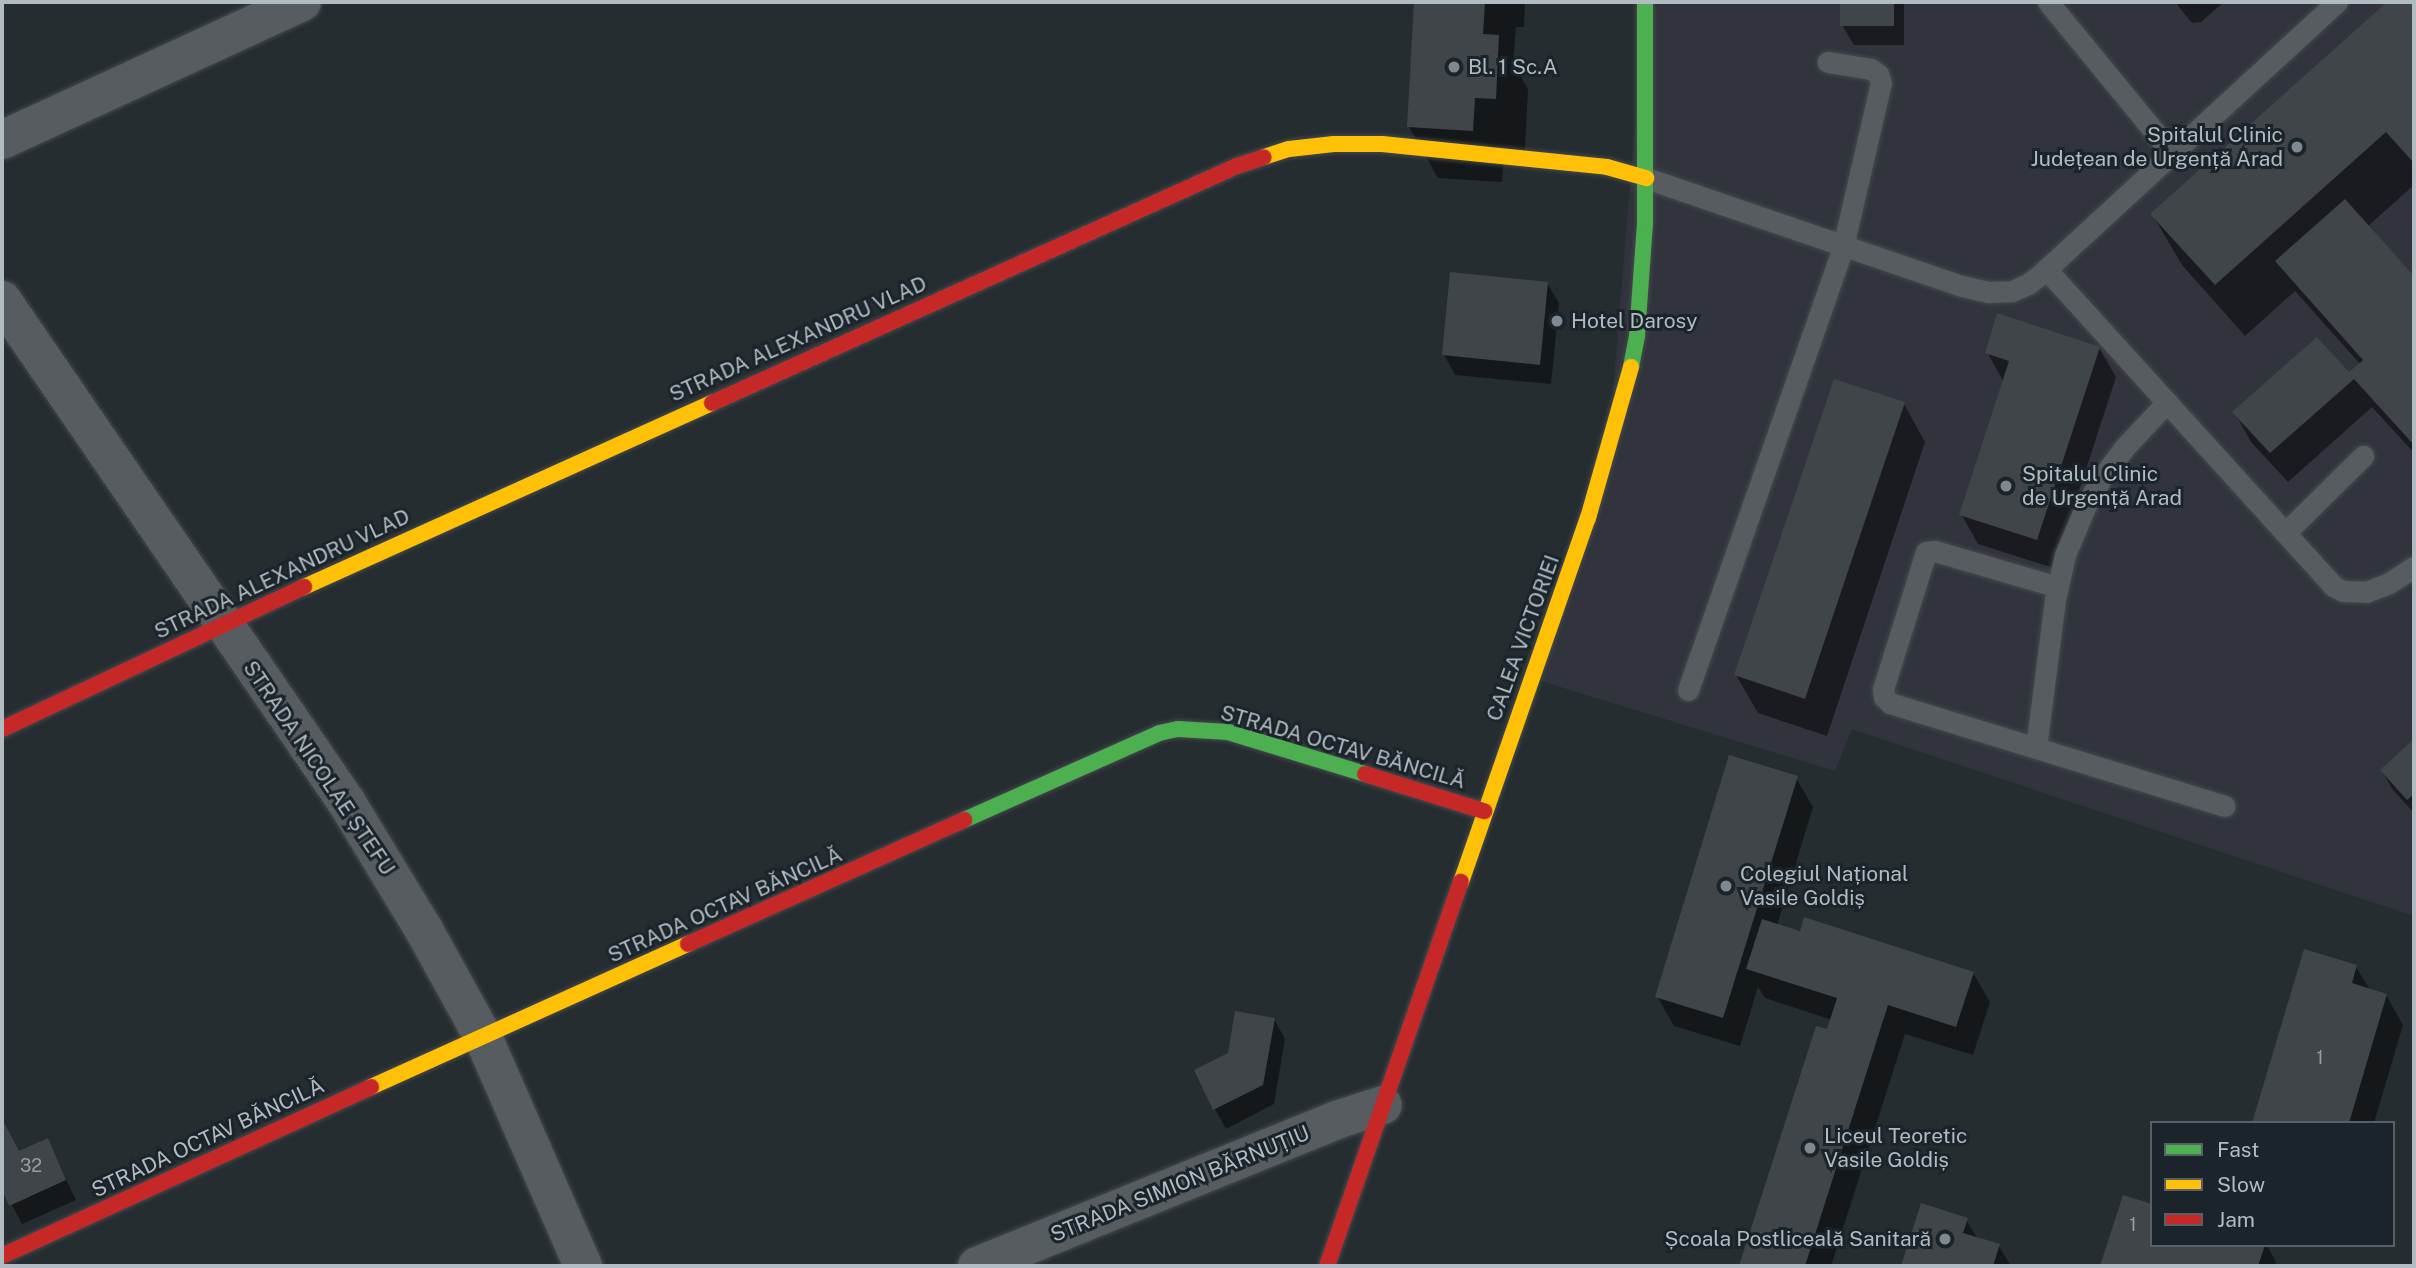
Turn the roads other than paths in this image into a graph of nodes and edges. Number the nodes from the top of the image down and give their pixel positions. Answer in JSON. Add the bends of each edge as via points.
{"nodes":[{"id":1,"x":302,"y":2,"type":"edge"},
{"id":2,"x":1645,"y":2,"type":"edge"},
{"id":3,"x":2048,"y":2,"type":"edge"},
{"id":4,"x":2337,"y":2,"type":"edge"},
{"id":5,"x":1828,"y":62,"type":"dead end"},
{"id":6,"x":2,"y":140,"type":"edge"},
{"id":7,"x":2172,"y":153,"type":"junction"},
{"id":8,"x":1647,"y":178,"type":"junction"},
{"id":9,"x":1843,"y":247,"type":"junction"},
{"id":10,"x":2046,"y":269,"type":"junction"},
{"id":11,"x":2,"y":300,"type":"edge"},
{"id":12,"x":2167,"y":402,"type":"junction"},
{"id":13,"x":2363,"y":457,"type":"dead end"},
{"id":14,"x":2285,"y":533,"type":"junction"},
{"id":15,"x":2414,"y":567,"type":"edge"},
{"id":16,"x":2058,"y":587,"type":"junction"},
{"id":17,"x":222,"y":624,"type":"junction"},
{"id":18,"x":1688,"y":690,"type":"dead end"},
{"id":19,"x":2,"y":729,"type":"edge"},
{"id":20,"x":2036,"y":748,"type":"junction"},
{"id":21,"x":2224,"y":806,"type":"dead end"},
{"id":22,"x":1483,"y":811,"type":"junction"},
{"id":23,"x":483,"y":1037,"type":"junction"},
{"id":24,"x":1383,"y":1105,"type":"junction"},
{"id":25,"x":2,"y":1256,"type":"edge"},
{"id":26,"x":583,"y":1266,"type":"edge"},
{"id":27,"x":977,"y":1266,"type":"edge"},
{"id":28,"x":1327,"y":1266,"type":"edge"}],
"edges":[{"from":1,"to":6,"type":"street"},
{"from":2,"to":8,"type":"street","name":"CALEA VICTORIEI"},
{"from":3,"to":7,"type":"lane"},
{"from":4,"to":7,"type":"lane"},
{"from":5,"to":9,"type":"lane","via":[[1871,69],[1881,83]]},
{"from":7,"to":10,"type":"lane"},
{"from":8,"to":9,"type":"lane"},
{"from":8,"to":17,"type":"street","name":"STRADA ALEXANDRU VLAD","via":[[1607,167],[1382,144],[1289,149],[1171,193]]},
{"from":8,"to":22,"type":"street","name":"CALEA VICTORIEI","via":[[1637,335],[1628,387],[1588,518]]},
{"from":9,"to":10,"type":"lane","via":[[1989,292],[2020,288]]},
{"from":9,"to":18,"type":"lane"},
{"from":10,"to":12,"type":"lane"},
{"from":11,"to":17,"type":"street","name":"STRADA NICOLAE ȘTEFU"},
{"from":12,"to":14,"type":"lane"},
{"from":12,"to":16,"type":"lane","via":[[2103,476],[2086,505]]},
{"from":13,"to":14,"type":"lane"},
{"from":14,"to":15,"type":"lane","via":[[2333,586],[2343,591],[2366,592]]},
{"from":16,"to":20,"type":"lane"},
{"from":16,"to":20,"type":"lane","via":[[1926,552],[1883,689],[1890,702]]},
{"from":17,"to":19,"type":"street","name":"STRADA ALEXANDRU VLAD"},
{"from":17,"to":23,"type":"street","name":"STRADA NICOLAE ȘTEFU","via":[[347,803]]},
{"from":20,"to":21,"type":"lane"},
{"from":22,"to":23,"type":"street","name":"STRADA OCTAV BĂNCILĂ","via":[[1227,732],[1178,729],[1159,733]]},
{"from":22,"to":24,"type":"street","name":"CALEA VICTORIEI"},
{"from":23,"to":25,"type":"street","name":"STRADA OCTAV BĂNCILĂ"},
{"from":23,"to":26,"type":"street","name":"STRADA NICOLAE ȘTEFU"},
{"from":24,"to":27,"type":"street","name":"STRADA SIMION BĂRNUȚIU"},
{"from":24,"to":28,"type":"street","name":"CALEA VICTORIEI"}]}
